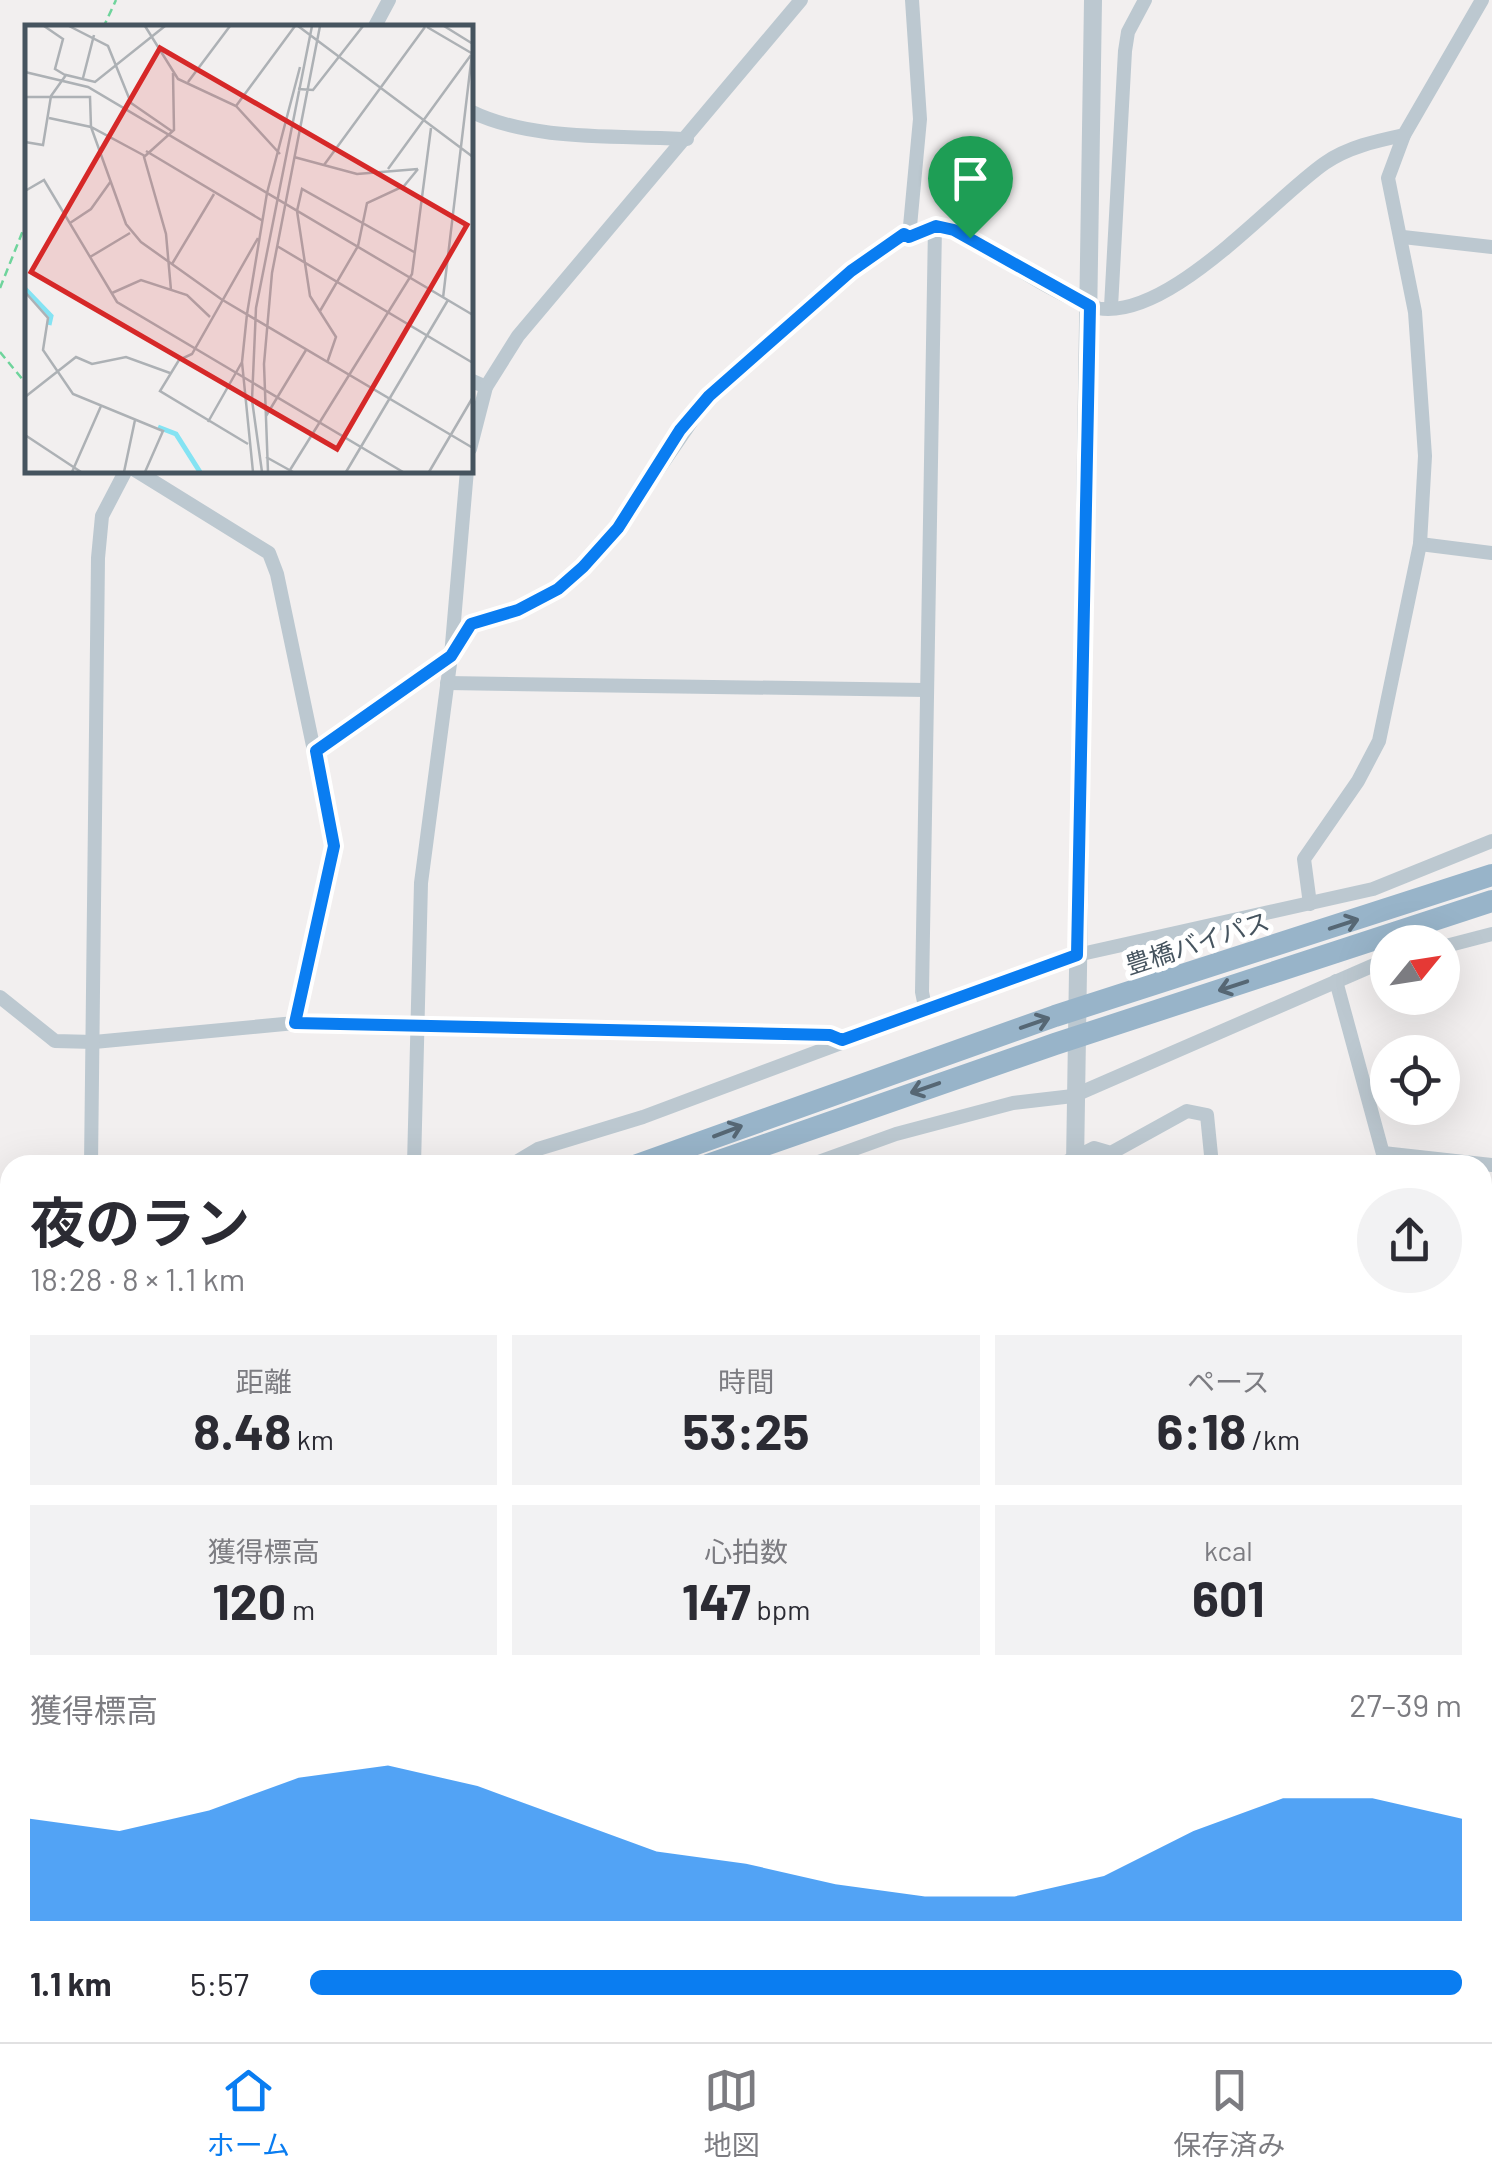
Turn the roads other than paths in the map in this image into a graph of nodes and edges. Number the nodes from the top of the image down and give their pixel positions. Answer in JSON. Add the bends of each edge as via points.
{"nodes":[{"id":1,"x":389,"y":0,"type":"edge"},
{"id":2,"x":801,"y":0,"type":"edge"},
{"id":3,"x":912,"y":0,"type":"edge"},
{"id":4,"x":1093,"y":0,"type":"edge"},
{"id":5,"x":1145,"y":0,"type":"edge"},
{"id":6,"x":1482,"y":0,"type":"edge"},
{"id":7,"x":376,"y":25,"type":"edge"},
{"id":8,"x":472,"y":112,"type":"edge"},
{"id":9,"x":1404,"y":134,"type":"junction"},
{"id":10,"x":686,"y":139,"type":"junction"},
{"id":11,"x":936,"y":226,"type":"junction"},
{"id":12,"x":909,"y":237,"type":"junction"},
{"id":13,"x":1402,"y":237,"type":"junction"},
{"id":14,"x":1492,"y":247,"type":"edge"},
{"id":15,"x":1090,"y":306,"type":"junction"},
{"id":16,"x":1111,"y":307,"type":"junction"},
{"id":17,"x":472,"y":381,"type":"edge"},
{"id":18,"x":486,"y":387,"type":"junction"},
{"id":19,"x":472,"y":441,"type":"edge"},
{"id":20,"x":125,"y":472,"type":"edge"},
{"id":21,"x":138,"y":472,"type":"edge"},
{"id":22,"x":467,"y":472,"type":"edge"},
{"id":23,"x":1420,"y":544,"type":"junction"},
{"id":24,"x":1492,"y":553,"type":"edge"},
{"id":25,"x":451,"y":656,"type":"junction"},
{"id":26,"x":448,"y":684,"type":"junction"},
{"id":27,"x":926,"y":690,"type":"junction"},
{"id":28,"x":316,"y":751,"type":"junction"},
{"id":29,"x":1492,"y":841,"type":"edge"},
{"id":30,"x":1492,"y":874,"type":"edge"},
{"id":31,"x":1492,"y":900,"type":"edge"},
{"id":32,"x":1310,"y":904,"type":"junction"},
{"id":33,"x":1492,"y":934,"type":"edge"},
{"id":34,"x":1460,"y":942,"type":"edge"},
{"id":35,"x":1077,"y":955,"type":"junction"},
{"id":36,"x":1370,"y":967,"type":"edge"},
{"id":37,"x":1336,"y":981,"type":"junction"},
{"id":38,"x":0,"y":997,"type":"edge"},
{"id":39,"x":926,"y":1012,"type":"junction"},
{"id":40,"x":295,"y":1023,"type":"junction"},
{"id":41,"x":414,"y":1026,"type":"junction"},
{"id":42,"x":842,"y":1040,"type":"junction"},
{"id":43,"x":94,"y":1042,"type":"junction"},
{"id":44,"x":1073,"y":1096,"type":"junction"},
{"id":45,"x":91,"y":1155,"type":"edge"},
{"id":46,"x":414,"y":1155,"type":"edge"},
{"id":47,"x":529,"y":1155,"type":"edge"},
{"id":48,"x":665,"y":1155,"type":"edge"},
{"id":49,"x":737,"y":1155,"type":"edge"},
{"id":50,"x":852,"y":1155,"type":"edge"},
{"id":51,"x":1070,"y":1155,"type":"edge"},
{"id":52,"x":1081,"y":1155,"type":"edge"},
{"id":53,"x":1212,"y":1155,"type":"edge"},
{"id":54,"x":1383,"y":1155,"type":"edge"}],
"edges":[{"from":1,"to":7,"type":"street"},
{"from":2,"to":10,"type":"street"},
{"from":3,"to":12,"type":"street","via":[[920,119]]},
{"from":4,"to":15,"type":"street"},
{"from":5,"to":16,"type":"street","via":[[1125,51]]},
{"from":6,"to":9,"type":"street"},
{"from":8,"to":10,"type":"street","via":[[540,130]]},
{"from":9,"to":13,"type":"street","via":[[1388,178]]},
{"from":9,"to":16,"type":"street","via":[[1356,146],[1325,163],[1198,272],[1122,308]]},
{"from":10,"to":18,"type":"street","via":[[518,336]]},
{"from":11,"to":12,"type":"street"},
{"from":11,"to":15,"type":"street"},
{"from":11,"to":27,"type":"street"},
{"from":12,"to":25,"type":"street","via":[[904,234],[851,271],[709,396],[618,528],[583,567],[518,610],[471,624]]},
{"from":13,"to":14,"type":"street"},
{"from":13,"to":23,"type":"street","via":[[1426,456]]},
{"from":15,"to":16,"type":"street"},
{"from":15,"to":35,"type":"street"},
{"from":17,"to":18,"type":"street"},
{"from":18,"to":19,"type":"street"},
{"from":20,"to":43,"type":"street","via":[[102,516],[98,558]]},
{"from":21,"to":28,"type":"street","via":[[269,553]]},
{"from":22,"to":25,"type":"street"},
{"from":23,"to":24,"type":"street"},
{"from":23,"to":32,"type":"street","via":[[1379,741],[1304,859]]},
{"from":25,"to":26,"type":"street"},
{"from":25,"to":28,"type":"street"},
{"from":26,"to":27,"type":"street"},
{"from":26,"to":41,"type":"street","via":[[421,883]]},
{"from":27,"to":39,"type":"street"},
{"from":28,"to":40,"type":"street","via":[[334,846]]},
{"from":29,"to":32,"type":"street","via":[[1372,889]]},
{"from":48,"to":30,"type":"highway","name":"豊橋バイパス","one_way":true,"via":[[1056,1016]]},
{"from":31,"to":49,"type":"highway","one_way":true},
{"from":32,"to":35,"type":"street"},
{"from":33,"to":34,"type":"street"},
{"from":35,"to":39,"type":"street"},
{"from":35,"to":44,"type":"street"},
{"from":36,"to":37,"type":"street"},
{"from":37,"to":44,"type":"street"},
{"from":37,"to":54,"type":"street"},
{"from":38,"to":43,"type":"street","via":[[47,1038]]},
{"from":39,"to":42,"type":"street"},
{"from":40,"to":41,"type":"street"},
{"from":40,"to":43,"type":"street"},
{"from":41,"to":42,"type":"street"},
{"from":41,"to":46,"type":"street"},
{"from":42,"to":47,"type":"street"},
{"from":43,"to":45,"type":"street"},
{"from":44,"to":50,"type":"street","via":[[1014,1103],[896,1134]]},
{"from":44,"to":51,"type":"street"},
{"from":52,"to":53,"type":"street","via":[[1094,1148],[1111,1153],[1187,1110],[1206,1114]]}]}
